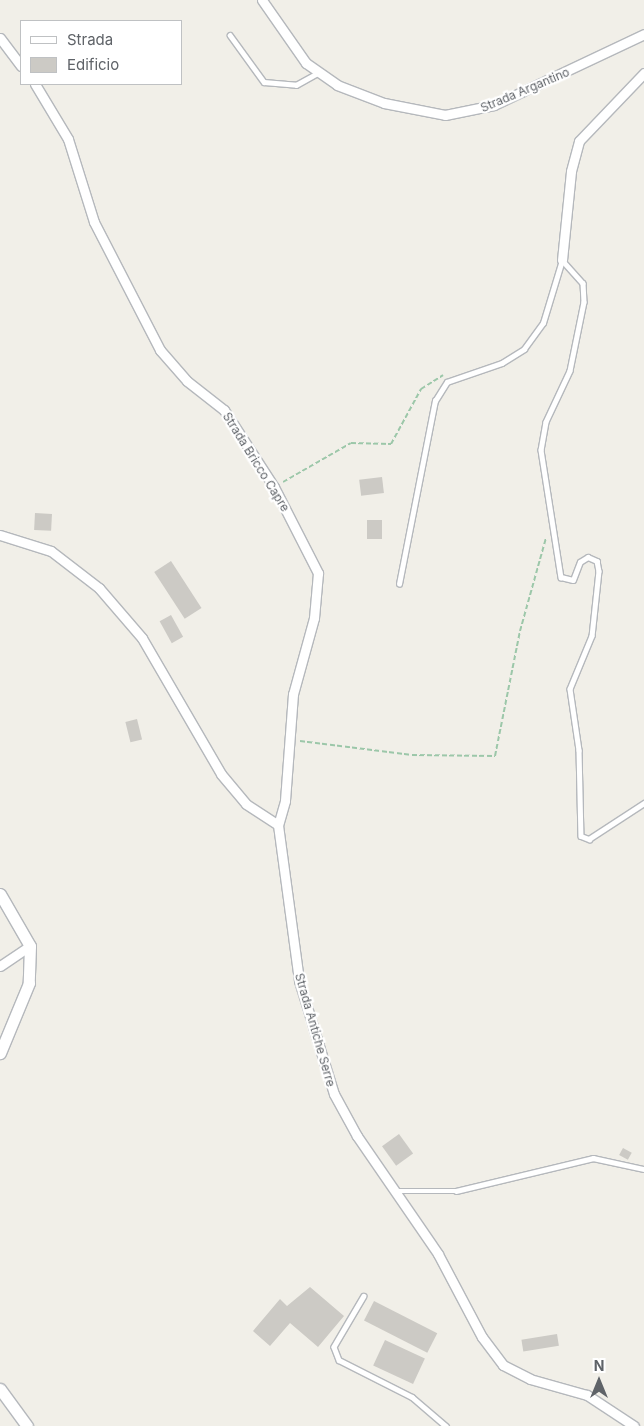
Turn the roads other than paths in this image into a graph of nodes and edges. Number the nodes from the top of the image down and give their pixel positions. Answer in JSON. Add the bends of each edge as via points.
{"nodes":[{"id":1,"x":262,"y":0,"type":"edge"},
{"id":2,"x":644,"y":34,"type":"edge"},
{"id":3,"x":230,"y":35,"type":"dead end"},
{"id":4,"x":0,"y":38,"type":"edge"},
{"id":5,"x":20,"y":65,"type":"edge"},
{"id":6,"x":318,"y":73,"type":"junction"},
{"id":7,"x":644,"y":74,"type":"edge"},
{"id":8,"x":36,"y":85,"type":"edge"},
{"id":9,"x":562,"y":260,"type":"junction"},
{"id":10,"x":0,"y":535,"type":"edge"},
{"id":11,"x":399,"y":584,"type":"dead end"},
{"id":12,"x":644,"y":803,"type":"edge"},
{"id":13,"x":278,"y":825,"type":"junction"},
{"id":14,"x":0,"y":894,"type":"edge"},
{"id":15,"x":30,"y":946,"type":"junction"},
{"id":16,"x":0,"y":966,"type":"edge"},
{"id":17,"x":0,"y":1053,"type":"edge"},
{"id":18,"x":644,"y":1169,"type":"edge"},
{"id":19,"x":398,"y":1191,"type":"junction"},
{"id":20,"x":364,"y":1296,"type":"dead end"},
{"id":21,"x":0,"y":1389,"type":"edge"},
{"id":22,"x":27,"y":1426,"type":"edge"},
{"id":23,"x":446,"y":1426,"type":"edge"},
{"id":24,"x":634,"y":1426,"type":"edge"}],
"edges":[{"from":1,"to":6,"type":"street","name":"Strada Argantino","via":[[306,63]]},
{"from":2,"to":6,"type":"street","name":"Strada Argantino","via":[[465,114],[446,115],[384,103]]},
{"from":3,"to":6,"type":"lane","via":[[264,82],[296,85]]},
{"from":4,"to":5,"type":"street"},
{"from":7,"to":9,"type":"street","via":[[579,141],[571,170]]},
{"from":8,"to":13,"type":"street","name":"Strada Bricco Capre","via":[[68,139],[94,222],[160,350],[188,381],[224,410],[274,487],[318,573],[314,618],[293,694]]},
{"from":9,"to":11,"type":"lane","via":[[543,324],[524,349],[502,363],[465,372],[447,382],[435,401]]},
{"from":9,"to":12,"type":"lane","via":[[583,283],[584,302],[570,371],[546,422],[541,450],[561,577],[573,580],[580,562],[588,557],[597,561],[599,571],[592,636],[570,689],[579,750],[581,836],[589,839]]},
{"from":10,"to":13,"type":"street","via":[[51,552],[99,588],[142,638],[221,774],[246,804]]},
{"from":13,"to":19,"type":"street","name":"Strada Antiche Serre","via":[[299,981],[323,1065],[343,1113]]},
{"from":14,"to":15,"type":"main road"},
{"from":15,"to":16,"type":"street"},
{"from":15,"to":17,"type":"main road","via":[[29,983]]},
{"from":18,"to":19,"type":"lane","via":[[593,1158],[456,1191]]},
{"from":19,"to":24,"type":"street","name":"Strada Antiche Serre","via":[[503,1365],[530,1380],[587,1395]]},
{"from":20,"to":23,"type":"lane","via":[[334,1347],[339,1360],[412,1397]]},
{"from":21,"to":22,"type":"main road"}]}
